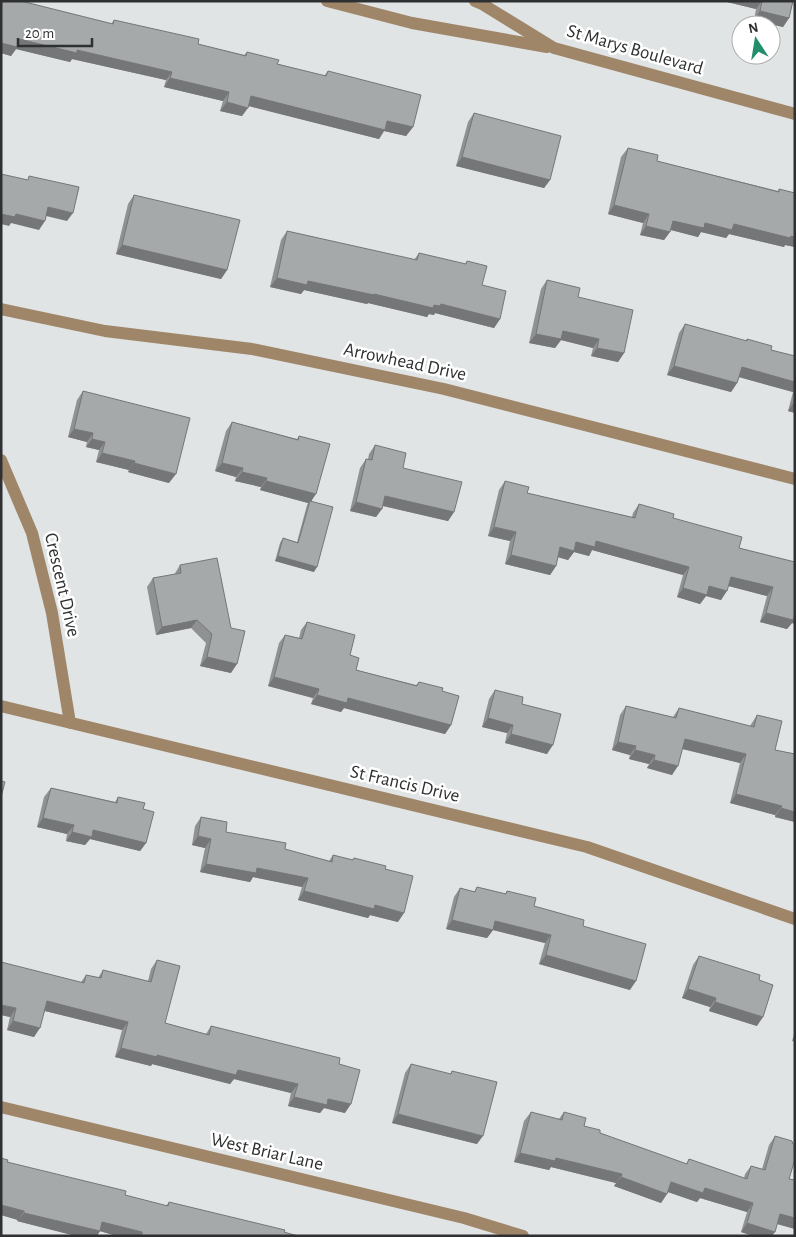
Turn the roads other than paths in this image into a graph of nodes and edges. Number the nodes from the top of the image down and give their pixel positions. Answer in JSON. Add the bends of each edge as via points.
{"nodes":[{"id":1,"x":327,"y":1,"type":"edge"},
{"id":2,"x":475,"y":1,"type":"edge"},
{"id":3,"x":554,"y":48,"type":"junction"},
{"id":4,"x":795,"y":114,"type":"edge"},
{"id":5,"x":1,"y":309,"type":"edge"},
{"id":6,"x":1,"y":460,"type":"edge"},
{"id":7,"x":795,"y":479,"type":"edge"},
{"id":8,"x":1,"y":706,"type":"edge"},
{"id":9,"x":70,"y":723,"type":"junction"},
{"id":10,"x":795,"y":919,"type":"edge"},
{"id":11,"x":1,"y":1108,"type":"edge"},
{"id":12,"x":523,"y":1236,"type":"edge"}],
"edges":[{"from":1,"to":3,"type":"street","via":[[412,23]]},
{"from":2,"to":3,"type":"street","name":"St Marys Boulevard"},
{"from":3,"to":4,"type":"street","name":"St Marys Boulevard"},
{"from":5,"to":7,"type":"street","name":"Arrowhead Drive","via":[[105,331],[252,349],[425,385]]},
{"from":6,"to":9,"type":"street","name":"Crescent Drive","via":[[32,533],[52,613]]},
{"from":8,"to":9,"type":"street","name":"St Francis Drive"},
{"from":9,"to":10,"type":"street","name":"St Francis Drive","via":[[587,847]]},
{"from":11,"to":12,"type":"street","name":"West Briar Lane","via":[[464,1218]]}]}
